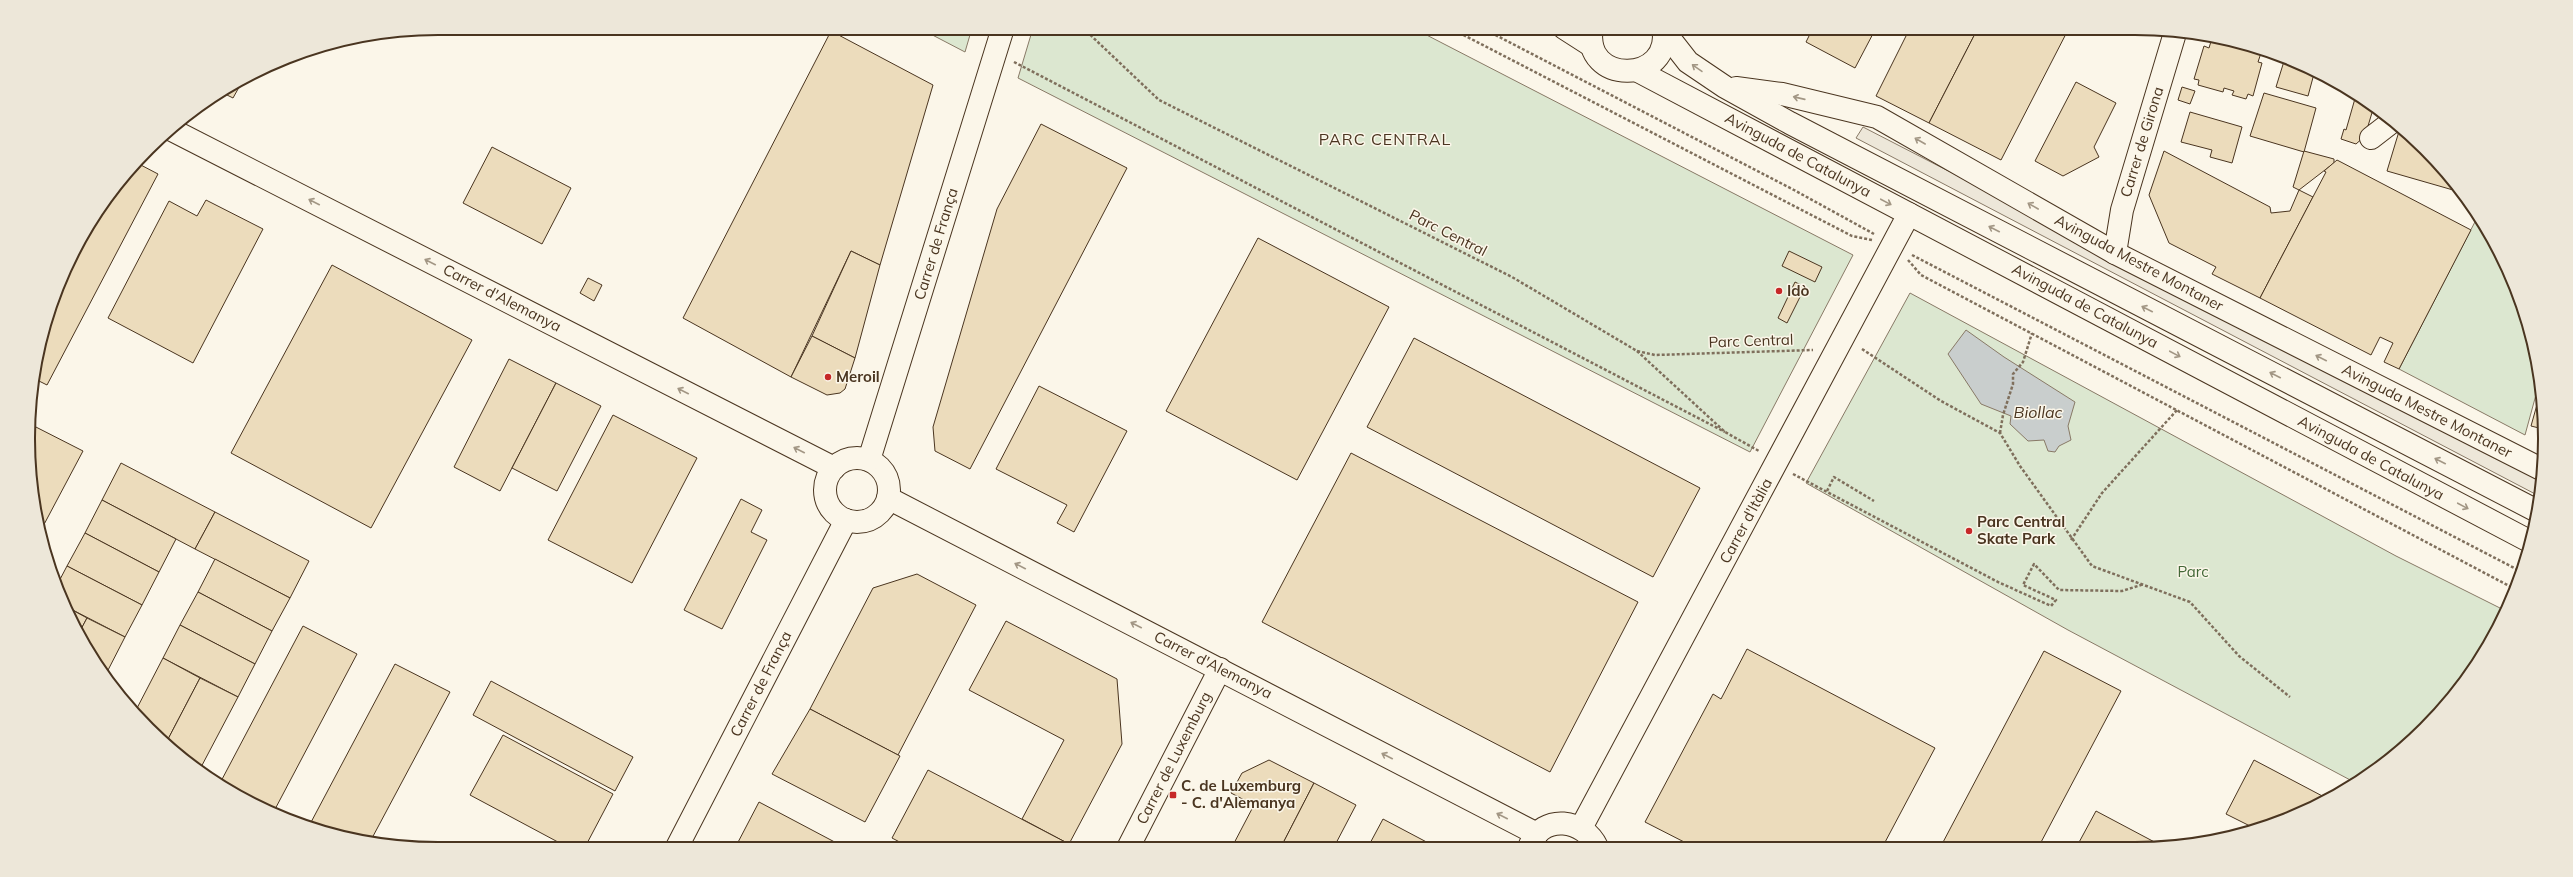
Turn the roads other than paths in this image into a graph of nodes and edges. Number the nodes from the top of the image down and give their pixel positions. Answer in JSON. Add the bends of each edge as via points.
{"nodes":[{"id":1,"x":1001,"y":35,"type":"edge"},
{"id":2,"x":1662,"y":35,"type":"edge"},
{"id":3,"x":1668,"y":35,"type":"edge"},
{"id":4,"x":1592,"y":37,"type":"edge"},
{"id":5,"x":2174,"y":37,"type":"edge"},
{"id":6,"x":1638,"y":71,"type":"junction"},
{"id":7,"x":1725,"y":87,"type":"junction"},
{"id":8,"x":2388,"y":125,"type":"edge"},
{"id":9,"x":177,"y":131,"type":"edge"},
{"id":10,"x":2371,"y":138,"type":"dead end"},
{"id":11,"x":1910,"y":214,"type":"junction"},
{"id":12,"x":2115,"y":253,"type":"junction"},
{"id":13,"x":868,"y":460,"type":"junction"},
{"id":14,"x":2537,"y":467,"type":"edge"},
{"id":15,"x":834,"y":468,"type":"junction"},
{"id":16,"x":888,"y":498,"type":"junction"},
{"id":17,"x":2532,"y":509,"type":"edge"},
{"id":18,"x":846,"y":520,"type":"junction"},
{"id":19,"x":2525,"y":538,"type":"edge"},
{"id":20,"x":1220,"y":669,"type":"junction"},
{"id":21,"x":1581,"y":828,"type":"junction"},
{"id":22,"x":1533,"y":840,"type":"edge"},
{"id":23,"x":679,"y":842,"type":"edge"},
{"id":24,"x":1131,"y":842,"type":"edge"},
{"id":25,"x":1594,"y":842,"type":"edge"}],
"edges":[{"from":1,"to":13,"type":"street","name":"Carrer de França"},
{"from":2,"to":6,"type":"street","via":[[1661,50],[1647,66]]},
{"from":7,"to":3,"type":"street","name":"Avinguda de Catalunya","one_way":true,"via":[[1688,62]]},
{"from":4,"to":6,"type":"street","via":[[1602,62],[1610,68],[1628,72]]},
{"from":5,"to":12,"type":"street","name":"Carrer de Girona","via":[[2122,210]]},
{"from":6,"to":11,"type":"street","name":"Avinguda de Catalunya","one_way":true},
{"from":12,"to":7,"type":"street","name":"Avinguda Mestre Montaner","one_way":true,"via":[[1877,117],[1782,94]]},
{"from":17,"to":7,"type":"street","name":"Avinguda de Catalunya","one_way":true,"via":[[1804,131]]},
{"from":8,"to":10,"type":"street"},
{"from":15,"to":9,"type":"street","name":"Carrer d'Alemanya","one_way":true},
{"from":11,"to":19,"type":"street","name":"Avinguda de Catalunya","one_way":true},
{"from":11,"to":21,"type":"street","name":"Carrer d'Itàlia","via":[[1841,343],[1785,468]]},
{"from":14,"to":12,"type":"street","name":"Avinguda Mestre Montaner","one_way":true},
{"from":13,"to":15,"type":"street","via":[[852,458]]},
{"from":13,"to":16,"type":"street","via":[[878,466],[885,475]]},
{"from":15,"to":18,"type":"street","via":[[827,478],[825,497],[835,513]]},
{"from":16,"to":18,"type":"street","via":[[882,510],[872,518],[859,522]]},
{"from":20,"to":16,"type":"street","name":"Carrer d'Alemanya","one_way":true},
{"from":18,"to":23,"type":"street","name":"Carrer de França"},
{"from":22,"to":20,"type":"street","name":"Carrer d'Alemanya","one_way":true},
{"from":20,"to":24,"type":"street","name":"Carrer de Luxemburg"},
{"from":21,"to":22,"type":"street","via":[[1558,823],[1547,826]]},
{"from":21,"to":25,"type":"street"}]}
